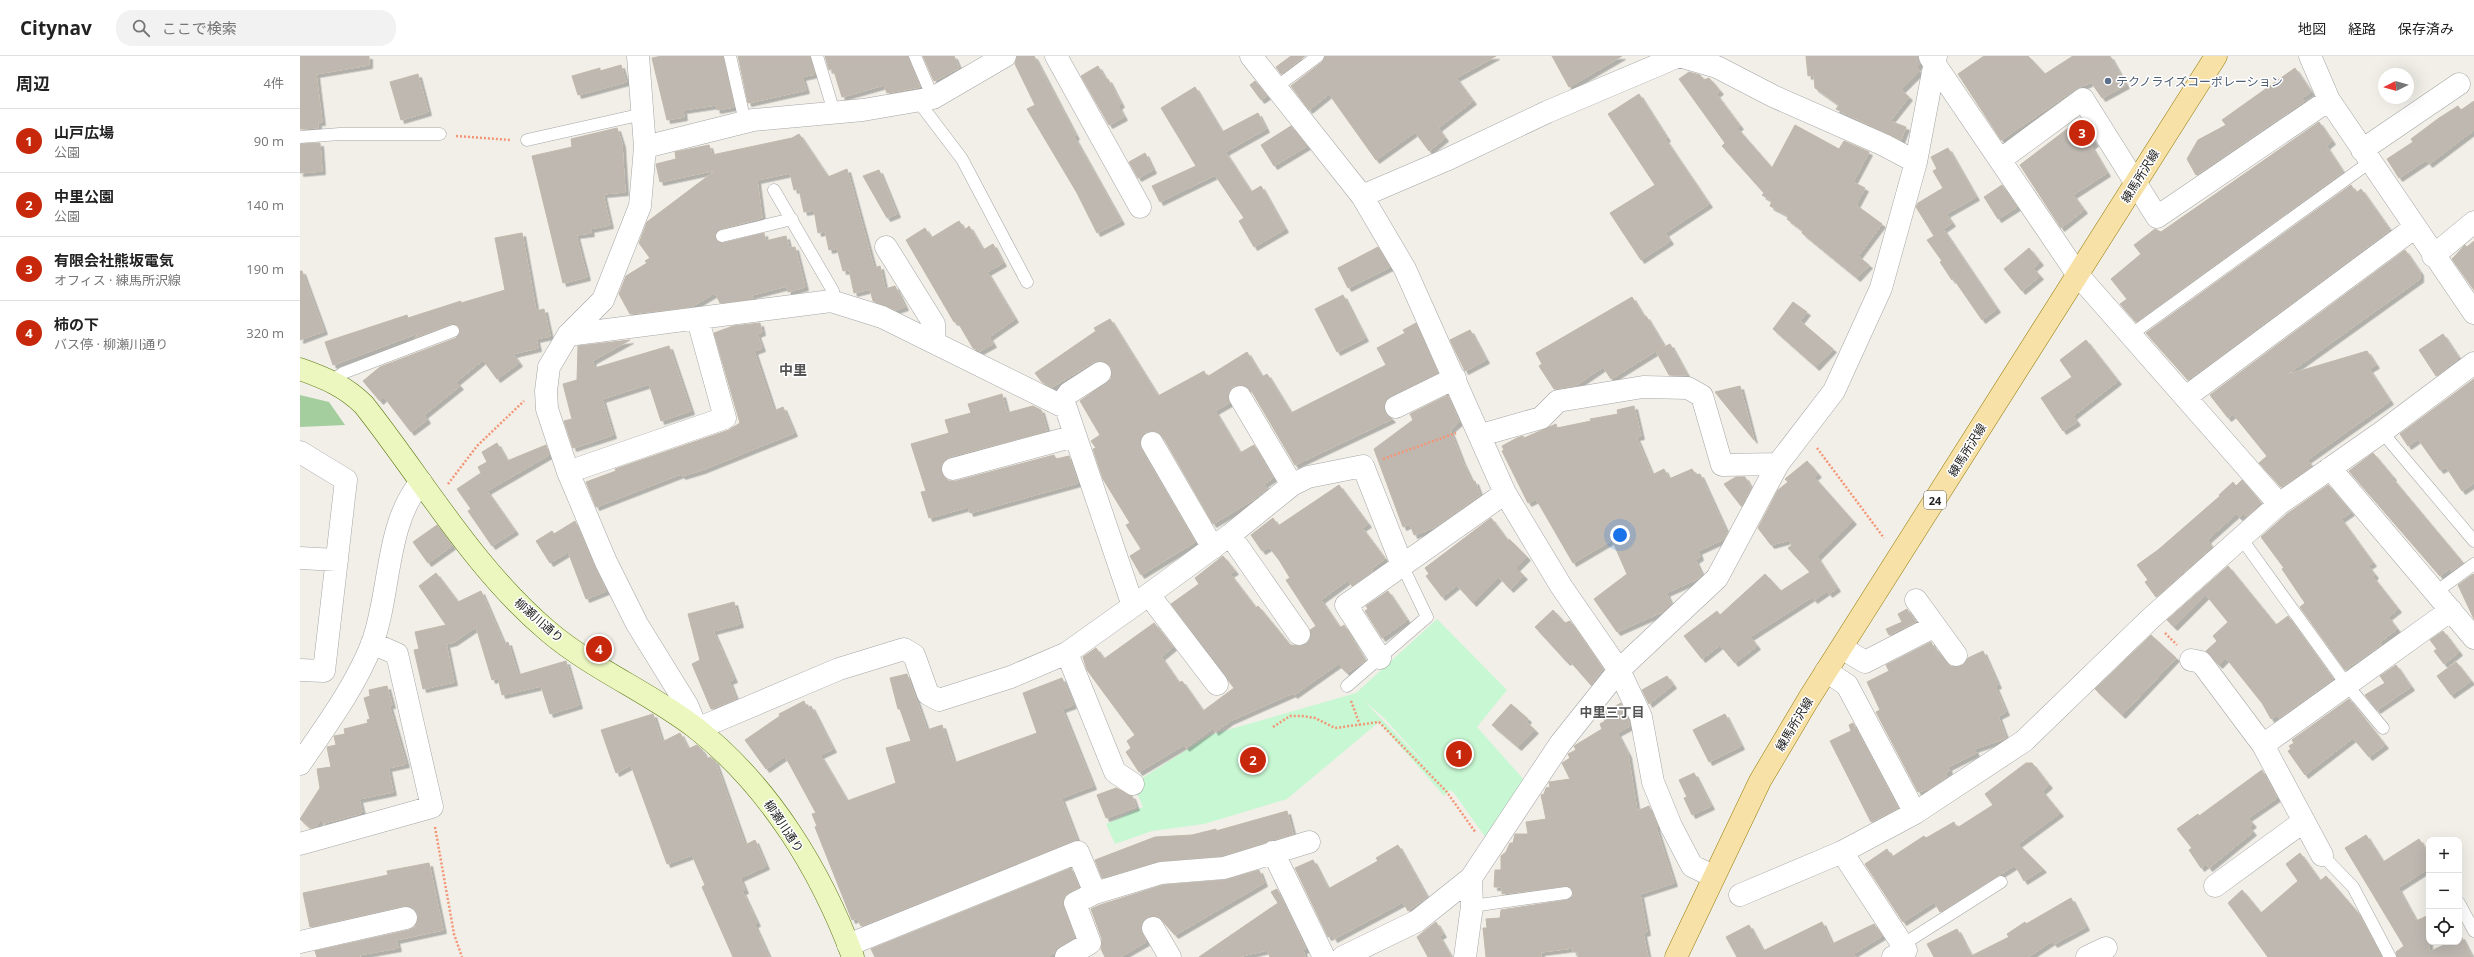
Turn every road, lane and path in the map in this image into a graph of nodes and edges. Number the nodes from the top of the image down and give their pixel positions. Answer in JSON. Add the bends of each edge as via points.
{"nodes":[{"id":1,"x":638,"y":56,"type":"edge"},
{"id":2,"x":730,"y":56,"type":"edge"},
{"id":3,"x":818,"y":56,"type":"edge"},
{"id":4,"x":915,"y":56,"type":"edge"},
{"id":5,"x":1005,"y":56,"type":"edge"},
{"id":6,"x":1056,"y":56,"type":"edge"},
{"id":7,"x":1251,"y":56,"type":"edge"},
{"id":8,"x":1318,"y":56,"type":"edge"},
{"id":9,"x":2216,"y":56,"type":"edge"},
{"id":10,"x":2310,"y":56,"type":"edge"},
{"id":11,"x":1933,"y":59,"type":"edge"},
{"id":12,"x":2459,"y":84,"type":"dead end"},
{"id":13,"x":1275,"y":88,"type":"junction"},
{"id":14,"x":925,"y":100,"type":"junction"},
{"id":15,"x":2329,"y":100,"type":"junction"},
{"id":16,"x":834,"y":112,"type":"junction"},
{"id":17,"x":643,"y":114,"type":"junction"},
{"id":18,"x":745,"y":122,"type":"junction"},
{"id":19,"x":440,"y":134,"type":"joint"},
{"id":20,"x":300,"y":137,"type":"edge"},
{"id":21,"x":527,"y":140,"type":"joint"},
{"id":22,"x":645,"y":148,"type":"junction"},
{"id":23,"x":2366,"y":156,"type":"junction"},
{"id":24,"x":2000,"y":160,"type":"junction"},
{"id":25,"x":1916,"y":162,"type":"junction"},
{"id":26,"x":2135,"y":184,"type":"junction"},
{"id":27,"x":774,"y":190,"type":"dead end"},
{"id":28,"x":1362,"y":196,"type":"junction"},
{"id":29,"x":1140,"y":207,"type":"dead end"},
{"id":30,"x":792,"y":218,"type":"junction"},
{"id":31,"x":2474,"y":222,"type":"edge"},
{"id":32,"x":2414,"y":228,"type":"junction"},
{"id":33,"x":722,"y":236,"type":"dead end"},
{"id":34,"x":886,"y":247,"type":"dead end"},
{"id":35,"x":2433,"y":256,"type":"junction"},
{"id":36,"x":2078,"y":275,"type":"junction"},
{"id":37,"x":1027,"y":282,"type":"dead end"},
{"id":38,"x":830,"y":301,"type":"junction"},
{"id":39,"x":2474,"y":313,"type":"edge"},
{"id":40,"x":698,"y":320,"type":"junction"},
{"id":41,"x":454,"y":331,"type":"dead end"},
{"id":42,"x":568,"y":335,"type":"junction"},
{"id":43,"x":2129,"y":336,"type":"junction"},
{"id":44,"x":934,"y":341,"type":"junction"},
{"id":45,"x":2474,"y":364,"type":"edge"},
{"id":46,"x":300,"y":369,"type":"edge"},
{"id":47,"x":1100,"y":373,"type":"dead end"},
{"id":48,"x":1455,"y":378,"type":"junction"},
{"id":49,"x":332,"y":381,"type":"junction"},
{"id":50,"x":546,"y":391,"type":"junction"},
{"id":51,"x":1240,"y":397,"type":"dead end"},
{"id":52,"x":2186,"y":397,"type":"junction"},
{"id":53,"x":1060,"y":405,"type":"junction"},
{"id":54,"x":1396,"y":407,"type":"dead end"},
{"id":55,"x":1479,"y":430,"type":"junction"},
{"id":56,"x":1804,"y":431,"type":"junction"},
{"id":57,"x":2382,"y":432,"type":"junction"},
{"id":58,"x":1075,"y":436,"type":"junction"},
{"id":59,"x":1152,"y":443,"type":"dead end"},
{"id":60,"x":300,"y":452,"type":"edge"},
{"id":61,"x":1778,"y":464,"type":"junction"},
{"id":62,"x":1363,"y":466,"type":"junction"},
{"id":63,"x":2330,"y":468,"type":"junction"},
{"id":64,"x":953,"y":469,"type":"dead end"},
{"id":65,"x":568,"y":472,"type":"junction"},
{"id":66,"x":421,"y":482,"type":"junction"},
{"id":67,"x":1292,"y":485,"type":"junction"},
{"id":68,"x":1506,"y":493,"type":"junction"},
{"id":69,"x":435,"y":500,"type":"junction"},
{"id":70,"x":2279,"y":504,"type":"junction"},
{"id":71,"x":1884,"y":538,"type":"dead end"},
{"id":72,"x":2241,"y":538,"type":"junction"},
{"id":73,"x":1222,"y":542,"type":"junction"},
{"id":74,"x":2474,"y":542,"type":"edge"},
{"id":75,"x":300,"y":558,"type":"edge"},
{"id":76,"x":337,"y":560,"type":"junction"},
{"id":77,"x":2474,"y":564,"type":"edge"},
{"id":78,"x":1402,"y":565,"type":"junction"},
{"id":79,"x":2436,"y":592,"type":"junction"},
{"id":80,"x":1916,"y":600,"type":"dead end"},
{"id":81,"x":1141,"y":601,"type":"junction"},
{"id":82,"x":2451,"y":610,"type":"junction"},
{"id":83,"x":2150,"y":619,"type":"junction"},
{"id":84,"x":1935,"y":626,"type":"junction"},
{"id":85,"x":1299,"y":634,"type":"dead end"},
{"id":86,"x":2474,"y":638,"type":"edge"},
{"id":87,"x":372,"y":643,"type":"junction"},
{"id":88,"x":1842,"y":648,"type":"junction"},
{"id":89,"x":1067,"y":653,"type":"junction"},
{"id":90,"x":1956,"y":655,"type":"dead end"},
{"id":91,"x":1380,"y":658,"type":"junction"},
{"id":92,"x":2192,"y":660,"type":"joint"},
{"id":93,"x":300,"y":670,"type":"edge"},
{"id":94,"x":1619,"y":670,"type":"junction"},
{"id":95,"x":1826,"y":671,"type":"junction"},
{"id":96,"x":1217,"y":684,"type":"dead end"},
{"id":97,"x":2347,"y":685,"type":"junction"},
{"id":98,"x":1347,"y":686,"type":"joint"},
{"id":99,"x":1360,"y":725,"type":"junction"},
{"id":100,"x":1273,"y":726,"type":"dead end"},
{"id":101,"x":2383,"y":728,"type":"dead end"},
{"id":102,"x":697,"y":729,"type":"junction"},
{"id":103,"x":2263,"y":745,"type":"junction"},
{"id":104,"x":300,"y":764,"type":"edge"},
{"id":105,"x":1133,"y":784,"type":"dead end"},
{"id":106,"x":432,"y":807,"type":"junction"},
{"id":107,"x":1915,"y":813,"type":"junction"},
{"id":108,"x":2304,"y":820,"type":"junction"},
{"id":109,"x":1309,"y":842,"type":"dead end"},
{"id":110,"x":300,"y":844,"type":"edge"},
{"id":111,"x":1488,"y":849,"type":"junction"},
{"id":112,"x":1273,"y":852,"type":"junction"},
{"id":113,"x":1842,"y":852,"type":"junction"},
{"id":114,"x":2322,"y":855,"type":"joint"},
{"id":115,"x":1713,"y":876,"type":"junction"},
{"id":116,"x":1471,"y":878,"type":"junction"},
{"id":117,"x":2000,"y":882,"type":"dead end"},
{"id":118,"x":2214,"y":886,"type":"dead end"},
{"id":119,"x":1095,"y":892,"type":"junction"},
{"id":120,"x":1566,"y":894,"type":"dead end"},
{"id":121,"x":1740,"y":895,"type":"dead end"},
{"id":122,"x":1472,"y":906,"type":"junction"},
{"id":123,"x":2462,"y":909,"type":"edge"},
{"id":124,"x":406,"y":918,"type":"dead end"},
{"id":125,"x":1153,"y":928,"type":"dead end"},
{"id":126,"x":2474,"y":931,"type":"edge"},
{"id":127,"x":300,"y":942,"type":"edge"},
{"id":128,"x":2106,"y":948,"type":"dead end"},
{"id":129,"x":851,"y":951,"type":"edge"},
{"id":130,"x":1903,"y":952,"type":"edge"},
{"id":131,"x":462,"y":957,"type":"edge"},
{"id":132,"x":1066,"y":957,"type":"edge"},
{"id":133,"x":1170,"y":957,"type":"edge"},
{"id":134,"x":1324,"y":957,"type":"edge"},
{"id":135,"x":1343,"y":957,"type":"edge"},
{"id":136,"x":1465,"y":957,"type":"edge"},
{"id":137,"x":1676,"y":957,"type":"edge"},
{"id":138,"x":2087,"y":957,"type":"edge"},
{"id":139,"x":2390,"y":957,"type":"edge"}],
"edges":[{"from":1,"to":17,"type":"street"},
{"from":2,"to":18,"type":"lane"},
{"from":3,"to":16,"type":"lane"},
{"from":4,"to":14,"type":"lane"},
{"from":5,"to":14,"type":"street"},
{"from":6,"to":29,"type":"street"},
{"from":7,"to":13,"type":"street"},
{"from":8,"to":13,"type":"lane"},
{"from":9,"to":26,"type":"main road","name":"練馬所沢線","number":"24"},
{"from":10,"to":15,"type":"street"},
{"from":11,"to":24,"type":"street"},
{"from":11,"to":25,"type":"street"},
{"from":12,"to":23,"type":"street"},
{"from":13,"to":28,"type":"street"},
{"from":14,"to":16,"type":"street"},
{"from":14,"to":37,"type":"lane","via":[[962,159]]},
{"from":15,"to":23,"type":"street"},
{"from":15,"to":26,"type":"street","via":[[2157,217]]},
{"from":16,"to":18,"type":"street"},
{"from":17,"to":21,"type":"lane"},
{"from":17,"to":22,"type":"street"},
{"from":18,"to":22,"type":"street"},
{"from":19,"to":20,"type":"lane","via":[[340,134]]},
{"from":19,"to":21,"type":"path","via":[[491,140]]},
{"from":22,"to":42,"type":"street","via":[[640,206],[603,300]]},
{"from":23,"to":32,"type":"street"},
{"from":23,"to":43,"type":"lane"},
{"from":24,"to":26,"type":"street","via":[[2083,99]]},
{"from":24,"to":36,"type":"street"},
{"from":25,"to":28,"type":"street","via":[[1884,145],[1773,96],[1718,67],[1678,56]]},
{"from":25,"to":56,"type":"street","via":[[1881,288],[1834,391]]},
{"from":26,"to":36,"type":"main road","name":"練馬所沢線","number":"24"},
{"from":27,"to":30,"type":"lane"},
{"from":28,"to":48,"type":"street","via":[[1405,269]]},
{"from":30,"to":33,"type":"lane"},
{"from":30,"to":38,"type":"lane","via":[[833,291]]},
{"from":31,"to":35,"type":"street"},
{"from":32,"to":35,"type":"street"},
{"from":32,"to":52,"type":"street"},
{"from":34,"to":44,"type":"street","via":[[934,324]]},
{"from":35,"to":39,"type":"street"},
{"from":36,"to":43,"type":"street"},
{"from":36,"to":88,"type":"main road","name":"練馬所沢線","number":"24"},
{"from":38,"to":40,"type":"street"},
{"from":38,"to":44,"type":"street","via":[[882,317]]},
{"from":40,"to":42,"type":"street"},
{"from":40,"to":65,"type":"street","via":[[725,418]]},
{"from":41,"to":49,"type":"lane","via":[[343,373]]},
{"from":42,"to":50,"type":"street","via":[[549,367]]},
{"from":43,"to":52,"type":"street"},
{"from":44,"to":53,"type":"street"},
{"from":45,"to":57,"type":"street"},
{"from":46,"to":49,"type":"street","name":"柳瀬川通り"},
{"from":47,"to":53,"type":"street","via":[[1069,394]]},
{"from":48,"to":54,"type":"street"},
{"from":48,"to":55,"type":"street"},
{"from":49,"to":66,"type":"street","name":"柳瀬川通り","via":[[349,390],[364,405]]},
{"from":50,"to":65,"type":"street","via":[[552,428]]},
{"from":50,"to":69,"type":"path","via":[[528,397],[477,446]]},
{"from":51,"to":67,"type":"street"},
{"from":52,"to":70,"type":"street"},
{"from":53,"to":58,"type":"street","via":[[1066,408]]},
{"from":55,"to":61,"type":"street","via":[[1542,418],[1558,401],[1643,387],[1688,388],[1702,396],[1722,465]]},
{"from":55,"to":62,"type":"path"},
{"from":55,"to":68,"type":"street"},
{"from":56,"to":61,"type":"street"},
{"from":56,"to":71,"type":"path"},
{"from":57,"to":63,"type":"street"},
{"from":57,"to":74,"type":"lane"},
{"from":58,"to":64,"type":"street"},
{"from":58,"to":81,"type":"street"},
{"from":59,"to":73,"type":"street"},
{"from":60,"to":76,"type":"street","via":[[346,480]]},
{"from":61,"to":94,"type":"street","via":[[1717,578]]},
{"from":62,"to":67,"type":"street","via":[[1308,477]]},
{"from":62,"to":78,"type":"street"},
{"from":63,"to":70,"type":"street"},
{"from":63,"to":79,"type":"street"},
{"from":65,"to":102,"type":"street","via":[[606,562],[638,624],[683,699]]},
{"from":66,"to":69,"type":"street","name":"柳瀬川通り"},
{"from":66,"to":87,"type":"street","via":[[412,492],[401,516]]},
{"from":67,"to":73,"type":"street"},
{"from":68,"to":78,"type":"street"},
{"from":68,"to":94,"type":"street","via":[[1561,586]]},
{"from":69,"to":102,"type":"street","name":"柳瀬川通り","via":[[484,567],[550,633]]},
{"from":70,"to":72,"type":"street"},
{"from":72,"to":83,"type":"street"},
{"from":72,"to":97,"type":"lane"},
{"from":73,"to":81,"type":"street"},
{"from":73,"to":85,"type":"street"},
{"from":75,"to":76,"type":"street"},
{"from":76,"to":93,"type":"street","via":[[324,671]]},
{"from":77,"to":79,"type":"lane"},
{"from":78,"to":91,"type":"lane","via":[[1427,617]]},
{"from":78,"to":91,"type":"street","via":[[1346,605]]},
{"from":79,"to":82,"type":"street"},
{"from":80,"to":84,"type":"street"},
{"from":81,"to":89,"type":"street"},
{"from":81,"to":96,"type":"street"},
{"from":82,"to":86,"type":"street"},
{"from":82,"to":97,"type":"street"},
{"from":83,"to":92,"type":"path"},
{"from":83,"to":107,"type":"street","via":[[2024,741]]},
{"from":84,"to":88,"type":"street","via":[[1865,662]]},
{"from":84,"to":90,"type":"street"},
{"from":87,"to":104,"type":"street","via":[[346,697]]},
{"from":87,"to":106,"type":"street","via":[[397,654]]},
{"from":88,"to":95,"type":"main road","name":"練馬所沢線","number":"24"},
{"from":89,"to":102,"type":"street","via":[[1011,677],[939,700],[928,694],[914,655],[904,649],[840,669]]},
{"from":89,"to":105,"type":"street","via":[[1115,772]]},
{"from":91,"to":98,"type":"lane"},
{"from":92,"to":103,"type":"street","via":[[2201,662]]},
{"from":94,"to":111,"type":"street","via":[[1560,744],[1510,821]]},
{"from":94,"to":115,"type":"street","via":[[1641,717],[1653,782],[1671,826],[1692,866]]},
{"from":95,"to":107,"type":"street","via":[[1847,685]]},
{"from":95,"to":115,"type":"main road","name":"練馬所沢線","number":"24","via":[[1760,781]]},
{"from":97,"to":101,"type":"lane"},
{"from":97,"to":103,"type":"street"},
{"from":98,"to":99,"type":"path"},
{"from":99,"to":100,"type":"path","via":[[1335,728],[1315,718],[1290,716]]},
{"from":99,"to":111,"type":"path","via":[[1379,722],[1446,790]]},
{"from":102,"to":129,"type":"street","name":"柳瀬川通り","via":[[752,781],[779,815],[804,855]]},
{"from":103,"to":108,"type":"street"},
{"from":106,"to":110,"type":"street"},
{"from":106,"to":131,"type":"path","via":[[454,934]]},
{"from":107,"to":113,"type":"street"},
{"from":108,"to":114,"type":"street"},
{"from":108,"to":118,"type":"street"},
{"from":109,"to":112,"type":"street"},
{"from":111,"to":116,"type":"street"},
{"from":112,"to":119,"type":"street","via":[[1224,868],[1161,873]]},
{"from":112,"to":134,"type":"street"},
{"from":113,"to":121,"type":"street"},
{"from":113,"to":130,"type":"street"},
{"from":114,"to":139,"type":"lane","via":[[2353,886]]},
{"from":115,"to":137,"type":"main road","name":"練馬所沢線","number":"24"},
{"from":116,"to":122,"type":"street"},
{"from":116,"to":135,"type":"street","via":[[1418,921]]},
{"from":117,"to":130,"type":"lane"},
{"from":119,"to":129,"type":"street","via":[[1078,852]]},
{"from":119,"to":132,"type":"street","via":[[1075,903],[1090,943]]},
{"from":120,"to":122,"type":"lane"},
{"from":122,"to":136,"type":"street"},
{"from":123,"to":126,"type":"lane"},
{"from":124,"to":127,"type":"street"},
{"from":125,"to":133,"type":"street"},
{"from":128,"to":138,"type":"street"}]}
